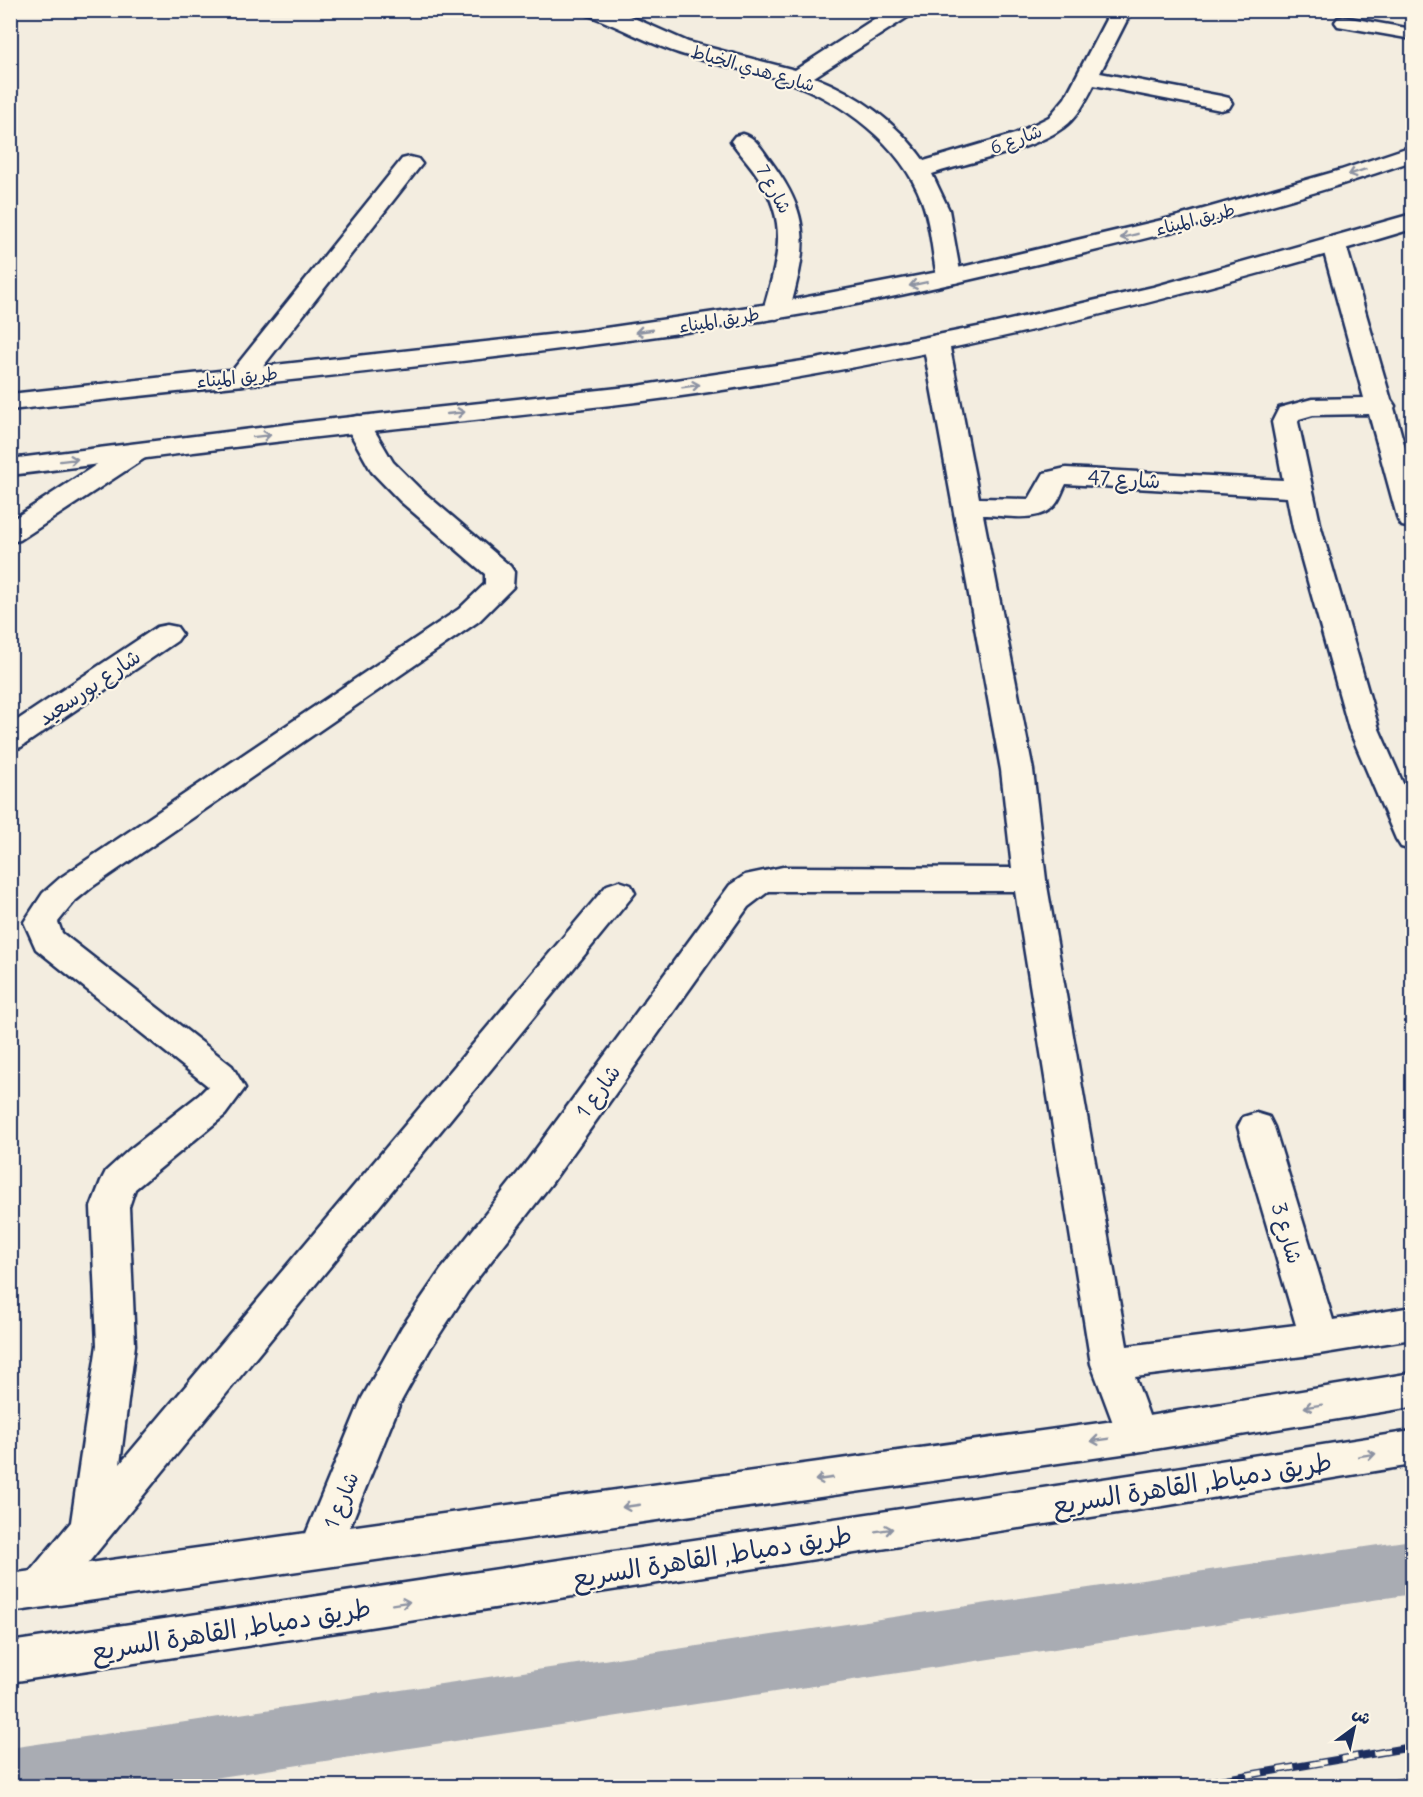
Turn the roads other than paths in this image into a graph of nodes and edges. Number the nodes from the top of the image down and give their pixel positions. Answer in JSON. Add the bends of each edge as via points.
{"nodes":[{"id":1,"x":596,"y":10,"type":"edge"},
{"id":2,"x":903,"y":10,"type":"edge"},
{"id":3,"x":1122,"y":10,"type":"edge"},
{"id":4,"x":1344,"y":22,"type":"dead end"},
{"id":5,"x":1413,"y":34,"type":"edge"},
{"id":6,"x":1086,"y":77,"type":"junction"},
{"id":7,"x":797,"y":78,"type":"junction"},
{"id":8,"x":1221,"y":103,"type":"dead end"},
{"id":9,"x":743,"y":141,"type":"dead end"},
{"id":10,"x":1413,"y":153,"type":"edge"},
{"id":11,"x":410,"y":164,"type":"dead end"},
{"id":12,"x":919,"y":170,"type":"junction"},
{"id":13,"x":1413,"y":221,"type":"edge"},
{"id":14,"x":1334,"y":245,"type":"junction"},
{"id":15,"x":949,"y":277,"type":"junction"},
{"id":16,"x":776,"y":311,"type":"junction"},
{"id":17,"x":936,"y":343,"type":"junction"},
{"id":18,"x":241,"y":376,"type":"junction"},
{"id":19,"x":10,"y":402,"type":"edge"},
{"id":20,"x":1382,"y":406,"type":"junction"},
{"id":21,"x":358,"y":424,"type":"junction"},
{"id":22,"x":135,"y":452,"type":"junction"},
{"id":23,"x":10,"y":467,"type":"edge"},
{"id":24,"x":1299,"y":489,"type":"junction"},
{"id":25,"x":968,"y":506,"type":"junction"},
{"id":26,"x":1413,"y":520,"type":"edge"},
{"id":27,"x":10,"y":534,"type":"edge"},
{"id":28,"x":167,"y":634,"type":"dead end"},
{"id":29,"x":10,"y":740,"type":"edge"},
{"id":30,"x":1413,"y":839,"type":"edge"},
{"id":31,"x":1030,"y":880,"type":"junction"},
{"id":32,"x":619,"y":893,"type":"dead end"},
{"id":33,"x":1256,"y":1127,"type":"dead end"},
{"id":34,"x":1413,"y":1323,"type":"edge"},
{"id":35,"x":1318,"y":1338,"type":"junction"},
{"id":36,"x":1111,"y":1364,"type":"junction"},
{"id":37,"x":1413,"y":1390,"type":"edge"},
{"id":38,"x":1136,"y":1436,"type":"junction"},
{"id":39,"x":1413,"y":1448,"type":"edge"},
{"id":40,"x":91,"y":1527,"type":"junction"},
{"id":41,"x":321,"y":1548,"type":"junction"},
{"id":42,"x":26,"y":1590,"type":"edge"},
{"id":43,"x":10,"y":1662,"type":"edge"}],
"edges":[{"from":1,"to":7,"type":"main road","name":"شارع هدي الخياط","via":[[689,50]]},
{"from":2,"to":7,"type":"main road"},
{"from":3,"to":6,"type":"main road","name":"شارع 6"},
{"from":4,"to":5,"type":"lane"},
{"from":6,"to":8,"type":"main road"},
{"from":6,"to":12,"type":"main road","name":"شارع 6","via":[[1068,111],[1042,131]]},
{"from":7,"to":12,"type":"main road","name":"شارع هدي الخياط","via":[[837,97],[879,126]]},
{"from":9,"to":16,"type":"main road","name":"شارع 7","via":[[774,183],[791,219],[792,246]]},
{"from":10,"to":15,"type":"main road","name":"طريق الميناء","one_way":true,"via":[[1185,222]]},
{"from":11,"to":18,"type":"main road"},
{"from":12,"to":15,"type":"main road","name":"شارع هدي الخياط","via":[[934,201]]},
{"from":13,"to":14,"type":"main road"},
{"from":14,"to":17,"type":"main road","via":[[1150,296]]},
{"from":14,"to":20,"type":"main road"},
{"from":15,"to":16,"type":"main road","name":"طريق الميناء","one_way":true},
{"from":16,"to":18,"type":"main road","name":"طريق الميناء","one_way":true,"via":[[585,339]]},
{"from":21,"to":17,"type":"main road","one_way":true,"via":[[727,381]]},
{"from":17,"to":25,"type":"main road"},
{"from":18,"to":19,"type":"main road","name":"طريق الميناء"},
{"from":20,"to":24,"type":"main road","via":[[1312,407],[1288,414],[1285,422]]},
{"from":20,"to":26,"type":"main road"},
{"from":22,"to":21,"type":"main road","one_way":true},
{"from":21,"to":40,"type":"main road","via":[[382,466],[500,572],[500,587],[469,615],[69,886],[51,903],[41,922],[48,940],[220,1075],[227,1088],[212,1105],[119,1181],[110,1206],[116,1345]]},
{"from":23,"to":22,"type":"main road","one_way":true},
{"from":22,"to":27,"type":"main road"},
{"from":24,"to":25,"type":"main road","name":"شارع 47","via":[[1066,476],[1054,479],[1045,500],[1036,508]]},
{"from":24,"to":30,"type":"main road","via":[[1364,729]]},
{"from":25,"to":31,"type":"main road","via":[[1017,770]]},
{"from":28,"to":29,"type":"main road","name":"شارع بورسعيد"},
{"from":31,"to":36,"type":"main road"},
{"from":31,"to":41,"type":"main road","name":"شارع 1","via":[[783,878],[748,885],[538,1174],[454,1281],[416,1338],[382,1398]]},
{"from":32,"to":40,"type":"main road"},
{"from":33,"to":35,"type":"main road","name":"شارع 3"},
{"from":34,"to":35,"type":"main road"},
{"from":35,"to":36,"type":"main road"},
{"from":36,"to":38,"type":"main road"},
{"from":37,"to":38,"type":"main road","one_way":true},
{"from":38,"to":41,"type":"main road","one_way":true},
{"from":43,"to":39,"type":"main road","name":"طريق دمياط, القاهرة السريع","one_way":true},
{"from":40,"to":42,"type":"main road"},
{"from":41,"to":42,"type":"main road"}]}
